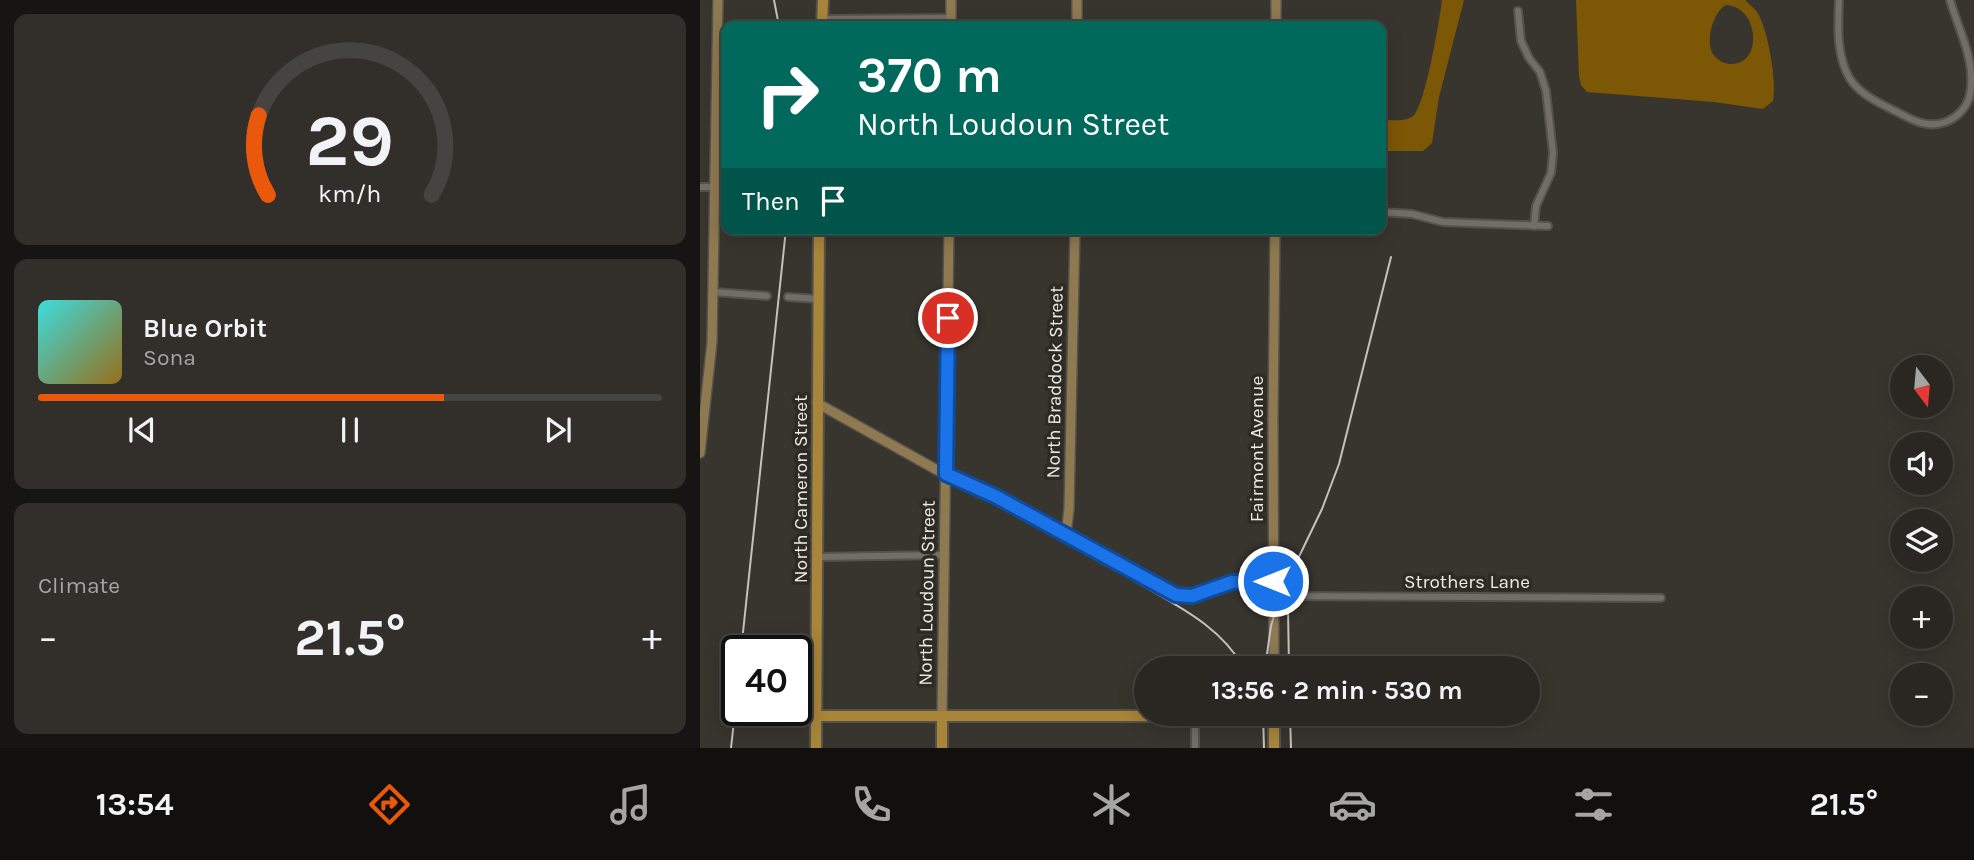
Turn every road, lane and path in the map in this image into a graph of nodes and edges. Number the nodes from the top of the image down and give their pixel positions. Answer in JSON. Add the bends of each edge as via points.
{"nodes":[{"id":1,"x":718,"y":0,"type":"edge"},
{"id":2,"x":823,"y":0,"type":"edge"},
{"id":3,"x":951,"y":0,"type":"edge"},
{"id":4,"x":1077,"y":0,"type":"edge"},
{"id":5,"x":1276,"y":0,"type":"edge"},
{"id":6,"x":1839,"y":0,"type":"edge"},
{"id":7,"x":1950,"y":0,"type":"edge"},
{"id":8,"x":1518,"y":11,"type":"dead end"},
{"id":9,"x":822,"y":21,"type":"edge"},
{"id":10,"x":951,"y":21,"type":"edge"},
{"id":11,"x":1077,"y":21,"type":"edge"},
{"id":12,"x":1276,"y":21,"type":"edge"},
{"id":13,"x":700,"y":187,"type":"edge"},
{"id":14,"x":714,"y":187,"type":"junction"},
{"id":15,"x":1386,"y":212,"type":"edge"},
{"id":16,"x":1534,"y":226,"type":"junction"},
{"id":17,"x":1548,"y":226,"type":"dead end"},
{"id":18,"x":818,"y":235,"type":"edge"},
{"id":19,"x":948,"y":235,"type":"edge"},
{"id":20,"x":1075,"y":235,"type":"edge"},
{"id":21,"x":1275,"y":235,"type":"edge"},
{"id":22,"x":713,"y":292,"type":"junction"},
{"id":23,"x":767,"y":296,"type":"dead end"},
{"id":24,"x":788,"y":297,"type":"dead end"},
{"id":25,"x":818,"y":299,"type":"junction"},
{"id":26,"x":817,"y":403,"type":"junction"},
{"id":27,"x":702,"y":413,"type":"edge"},
{"id":28,"x":700,"y":453,"type":"edge"},
{"id":29,"x":946,"y":474,"type":"junction"},
{"id":30,"x":1063,"y":534,"type":"junction"},
{"id":31,"x":943,"y":555,"type":"junction"},
{"id":32,"x":816,"y":557,"type":"junction"},
{"id":33,"x":1273,"y":581,"type":"junction"},
{"id":34,"x":1273,"y":596,"type":"junction"},
{"id":35,"x":1661,"y":598,"type":"dead end"},
{"id":36,"x":1274,"y":656,"type":"edge"},
{"id":37,"x":1134,"y":715,"type":"edge"},
{"id":38,"x":817,"y":716,"type":"junction"},
{"id":39,"x":942,"y":716,"type":"junction"},
{"id":40,"x":1195,"y":726,"type":"edge"},
{"id":41,"x":1274,"y":726,"type":"edge"},
{"id":42,"x":816,"y":748,"type":"edge"},
{"id":43,"x":942,"y":748,"type":"edge"},
{"id":44,"x":1195,"y":748,"type":"edge"},
{"id":45,"x":1274,"y":748,"type":"edge"}],
"edges":[{"from":1,"to":14,"type":"street"},
{"from":2,"to":9,"type":"main road"},
{"from":3,"to":10,"type":"street"},
{"from":4,"to":11,"type":"street"},
{"from":5,"to":12,"type":"street"},
{"from":6,"to":7,"type":"street","via":[[1841,54],[1851,80],[1875,100],[1917,122],[1933,125],[1959,114],[1972,87],[1965,43]]},
{"from":8,"to":16,"type":"street","via":[[1521,41],[1546,91],[1553,153]]},
{"from":13,"to":14,"type":"street"},
{"from":14,"to":22,"type":"street"},
{"from":15,"to":16,"type":"street","via":[[1443,222]]},
{"from":16,"to":17,"type":"street"},
{"from":18,"to":25,"type":"main road","name":"North Cameron Street"},
{"from":19,"to":29,"type":"street","name":"North Loudoun Street"},
{"from":20,"to":30,"type":"street","name":"North Braddock Street","via":[[1069,509]]},
{"from":21,"to":33,"type":"street","name":"Fairmont Avenue"},
{"from":22,"to":23,"type":"street"},
{"from":22,"to":27,"type":"street","via":[[711,363]]},
{"from":24,"to":25,"type":"street"},
{"from":25,"to":26,"type":"main road","name":"North Cameron Street"},
{"from":26,"to":29,"type":"street"},
{"from":26,"to":32,"type":"main road","name":"North Cameron Street"},
{"from":27,"to":28,"type":"street"},
{"from":29,"to":30,"type":"street"},
{"from":29,"to":31,"type":"street","name":"North Loudoun Street"},
{"from":30,"to":33,"type":"street","via":[[1176,595],[1192,596],[1232,582]]},
{"from":31,"to":32,"type":"street"},
{"from":31,"to":39,"type":"street","name":"North Loudoun Street"},
{"from":32,"to":38,"type":"main road","name":"North Cameron Street"},
{"from":33,"to":34,"type":"street","name":"Fairmont Avenue"},
{"from":34,"to":35,"type":"street","name":"Strothers Lane"},
{"from":34,"to":36,"type":"street","name":"Fairmont Avenue"},
{"from":37,"to":39,"type":"main road"},
{"from":38,"to":39,"type":"main road"},
{"from":38,"to":42,"type":"main road","name":"North Cameron Street"},
{"from":39,"to":43,"type":"main road","name":"North Loudoun Street"},
{"from":40,"to":44,"type":"street"},
{"from":41,"to":45,"type":"main road"}]}
